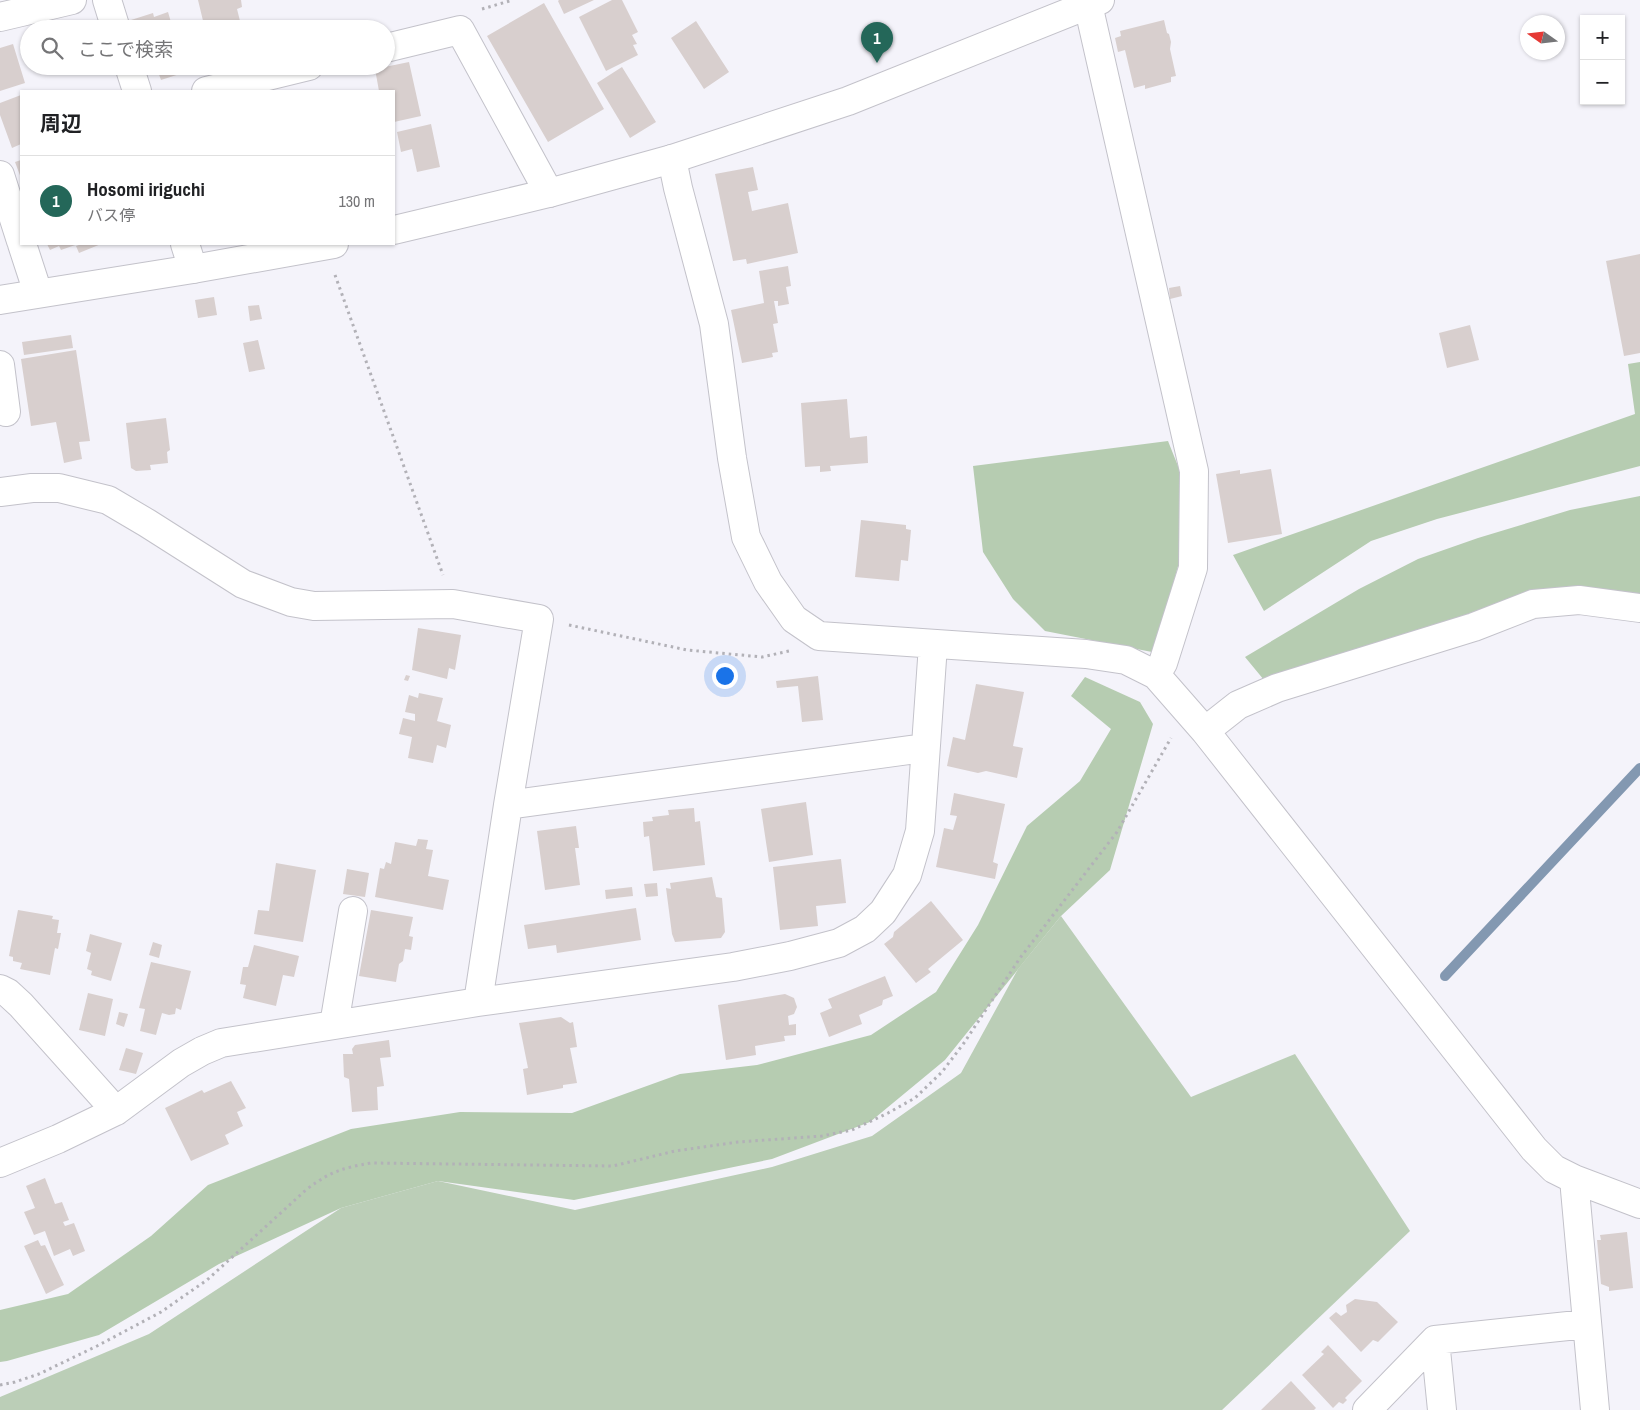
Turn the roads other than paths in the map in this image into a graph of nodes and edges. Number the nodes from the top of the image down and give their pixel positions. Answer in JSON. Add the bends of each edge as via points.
{"nodes":[{"id":1,"x":72,"y":0,"type":"edge"},
{"id":2,"x":107,"y":0,"type":"edge"},
{"id":3,"x":1092,"y":2,"type":"edge"},
{"id":4,"x":0,"y":17,"type":"edge"},
{"id":5,"x":113,"y":20,"type":"edge"},
{"id":6,"x":395,"y":46,"type":"edge"},
{"id":7,"x":132,"y":75,"type":"edge"},
{"id":8,"x":272,"y":75,"type":"edge"},
{"id":9,"x":137,"y":90,"type":"edge"},
{"id":10,"x":210,"y":90,"type":"edge"},
{"id":11,"x":672,"y":159,"type":"junction"},
{"id":12,"x":0,"y":175,"type":"edge"},
{"id":13,"x":549,"y":193,"type":"junction"},
{"id":14,"x":395,"y":230,"type":"edge"},
{"id":15,"x":20,"y":237,"type":"edge"},
{"id":16,"x":23,"y":245,"type":"edge"},
{"id":17,"x":330,"y":245,"type":"edge"},
{"id":18,"x":189,"y":256,"type":"edge"},
{"id":19,"x":38,"y":293,"type":"junction"},
{"id":20,"x":0,"y":300,"type":"edge"},
{"id":21,"x":0,"y":364,"type":"edge"},
{"id":22,"x":6,"y":412,"type":"dead end"},
{"id":23,"x":0,"y":492,"type":"edge"},
{"id":24,"x":1640,"y":608,"type":"edge"},
{"id":25,"x":933,"y":645,"type":"junction"},
{"id":26,"x":1156,"y":675,"type":"junction"},
{"id":27,"x":1199,"y":722,"type":"junction"},
{"id":28,"x":924,"y":748,"type":"junction"},
{"id":29,"x":508,"y":805,"type":"junction"},
{"id":30,"x":353,"y":911,"type":"dead end"},
{"id":31,"x":0,"y":989,"type":"edge"},
{"id":32,"x":478,"y":1002,"type":"junction"},
{"id":33,"x":334,"y":1025,"type":"junction"},
{"id":34,"x":116,"y":1111,"type":"junction"},
{"id":35,"x":0,"y":1163,"type":"edge"},
{"id":36,"x":1574,"y":1179,"type":"junction"},
{"id":37,"x":1640,"y":1204,"type":"edge"},
{"id":38,"x":1587,"y":1324,"type":"junction"},
{"id":39,"x":1435,"y":1340,"type":"junction"},
{"id":40,"x":1367,"y":1410,"type":"edge"},
{"id":41,"x":1442,"y":1410,"type":"edge"},
{"id":42,"x":1595,"y":1410,"type":"edge"}],
"edges":[{"from":1,"to":4,"type":"street"},
{"from":2,"to":5,"type":"street"},
{"from":3,"to":11,"type":"street","via":[[848,101]]},
{"from":3,"to":26,"type":"street","via":[[1194,471],[1193,568],[1164,662]]},
{"from":6,"to":13,"type":"street","via":[[460,30]]},
{"from":7,"to":9,"type":"street"},
{"from":8,"to":10,"type":"street"},
{"from":11,"to":13,"type":"street"},
{"from":11,"to":25,"type":"street","via":[[714,324],[746,537],[768,582],[794,619],[819,636]]},
{"from":12,"to":15,"type":"street"},
{"from":13,"to":14,"type":"street"},
{"from":16,"to":19,"type":"street"},
{"from":17,"to":18,"type":"street"},
{"from":18,"to":19,"type":"street"},
{"from":19,"to":20,"type":"street"},
{"from":21,"to":22,"type":"street"},
{"from":23,"to":29,"type":"street","via":[[59,488],[108,500],[243,584],[291,602],[314,606],[453,604],[539,619]]},
{"from":24,"to":27,"type":"street","via":[[1579,600],[1533,604],[1474,627],[1277,688]]},
{"from":25,"to":26,"type":"street","via":[[1086,654],[1126,660]]},
{"from":25,"to":28,"type":"street"},
{"from":26,"to":27,"type":"street"},
{"from":27,"to":36,"type":"street","via":[[1519,1131],[1554,1168]]},
{"from":28,"to":29,"type":"street"},
{"from":28,"to":32,"type":"street","via":[[920,831],[907,875],[883,912],[865,929],[839,943],[771,960]]},
{"from":29,"to":32,"type":"street"},
{"from":30,"to":33,"type":"street"},
{"from":31,"to":34,"type":"street","via":[[21,1005]]},
{"from":32,"to":33,"type":"street"},
{"from":33,"to":34,"type":"street","via":[[221,1043],[181,1063]]},
{"from":34,"to":35,"type":"street"},
{"from":36,"to":37,"type":"street"},
{"from":36,"to":38,"type":"street"},
{"from":38,"to":39,"type":"street"},
{"from":38,"to":42,"type":"street"},
{"from":39,"to":40,"type":"street"},
{"from":39,"to":41,"type":"street"}]}
